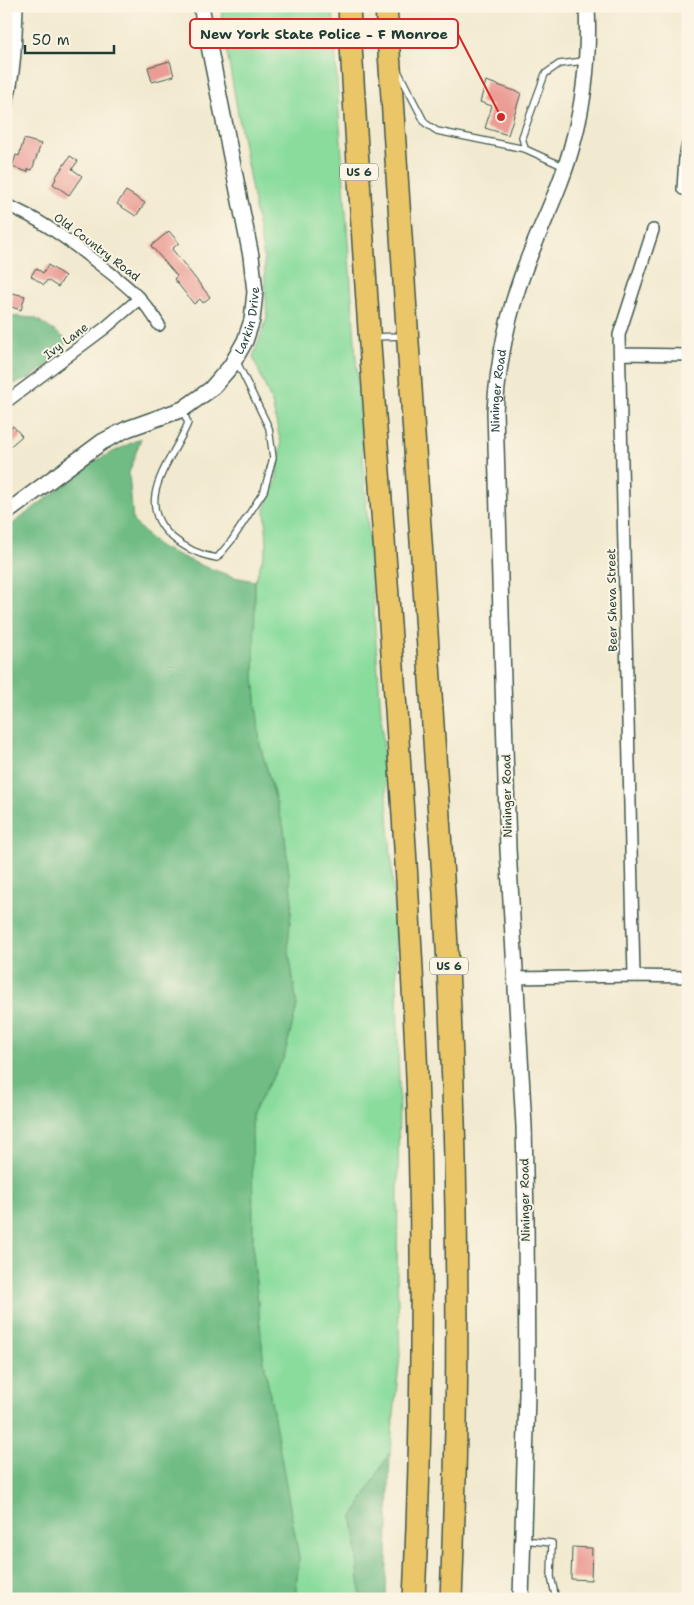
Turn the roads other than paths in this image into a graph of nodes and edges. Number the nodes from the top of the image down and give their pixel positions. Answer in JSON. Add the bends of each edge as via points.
{"nodes":[{"id":1,"x":16,"y":6,"type":"edge"},
{"id":2,"x":201,"y":6,"type":"edge"},
{"id":3,"x":350,"y":6,"type":"edge"},
{"id":4,"x":386,"y":6,"type":"edge"},
{"id":5,"x":587,"y":6,"type":"edge"},
{"id":6,"x":389,"y":56,"type":"junction"},
{"id":7,"x":586,"y":60,"type":"junction"},
{"id":8,"x":6,"y":108,"type":"edge"},
{"id":9,"x":688,"y":143,"type":"edge"},
{"id":10,"x":525,"y":149,"type":"junction"},
{"id":11,"x":566,"y":167,"type":"junction"},
{"id":12,"x":683,"y":189,"type":"dead end"},
{"id":13,"x":6,"y":206,"type":"edge"},
{"id":14,"x":653,"y":230,"type":"dead end"},
{"id":15,"x":140,"y":298,"type":"junction"},
{"id":16,"x":159,"y":325,"type":"dead end"},
{"id":17,"x":407,"y":335,"type":"junction"},
{"id":18,"x":370,"y":337,"type":"junction"},
{"id":19,"x":620,"y":354,"type":"junction"},
{"id":20,"x":688,"y":355,"type":"edge"},
{"id":21,"x":235,"y":359,"type":"junction"},
{"id":22,"x":6,"y":402,"type":"edge"},
{"id":23,"x":183,"y":408,"type":"junction"},
{"id":24,"x":6,"y":513,"type":"edge"},
{"id":25,"x":634,"y":976,"type":"junction"},
{"id":26,"x":688,"y":976,"type":"edge"},
{"id":27,"x":515,"y":978,"type":"junction"},
{"id":28,"x":524,"y":1540,"type":"junction"},
{"id":29,"x":414,"y":1599,"type":"edge"},
{"id":30,"x":451,"y":1599,"type":"edge"},
{"id":31,"x":521,"y":1599,"type":"edge"},
{"id":32,"x":556,"y":1599,"type":"edge"}],
"edges":[{"from":1,"to":8,"type":"street","via":[[16,48]]},
{"from":2,"to":21,"type":"street","name":"Larkin Drive","via":[[251,256],[255,292],[252,320]]},
{"from":3,"to":18,"type":"highway","number":"US 6"},
{"from":4,"to":6,"type":"highway","number":"US 6"},
{"from":5,"to":7,"type":"street","name":"Nininger Road"},
{"from":6,"to":10,"type":"lane","via":[[425,123],[437,131]]},
{"from":6,"to":17,"type":"highway","number":"US 6"},
{"from":7,"to":10,"type":"lane","via":[[559,64],[545,74],[522,137]]},
{"from":7,"to":11,"type":"street","name":"Nininger Road","via":[[578,122]]},
{"from":9,"to":12,"type":"street"},
{"from":10,"to":11,"type":"lane"},
{"from":11,"to":27,"type":"street","name":"Nininger Road","via":[[515,297],[497,386],[496,461]]},
{"from":13,"to":15,"type":"street","name":"Old Country Road","via":[[54,230]]},
{"from":14,"to":19,"type":"street","name":"Beer Sheva Street","via":[[619,335]]},
{"from":15,"to":16,"type":"street","name":"Old Country Road"},
{"from":15,"to":22,"type":"street","name":"Ivy Lane"},
{"from":17,"to":18,"type":"lane"},
{"from":17,"to":30,"type":"highway","number":"US 6","via":[[454,1082],[458,1331]]},
{"from":18,"to":29,"type":"highway","number":"US 6","via":[[417,1076],[421,1323]]},
{"from":19,"to":20,"type":"street"},
{"from":19,"to":25,"type":"street","name":"Beer Sheva Street"},
{"from":21,"to":23,"type":"street","name":"Larkin Drive","via":[[211,389]]},
{"from":21,"to":23,"type":"lane","via":[[269,428],[273,458],[264,491],[217,558],[202,556],[182,546],[158,520],[155,491],[188,423]]},
{"from":23,"to":24,"type":"street","name":"Larkin Drive","via":[[102,442]]},
{"from":25,"to":26,"type":"street"},
{"from":25,"to":27,"type":"street"},
{"from":27,"to":28,"type":"street","name":"Nininger Road","via":[[526,1219]]},
{"from":28,"to":31,"type":"street","name":"Nininger Road"},
{"from":28,"to":32,"type":"lane","via":[[552,1543],[551,1577]]}]}
